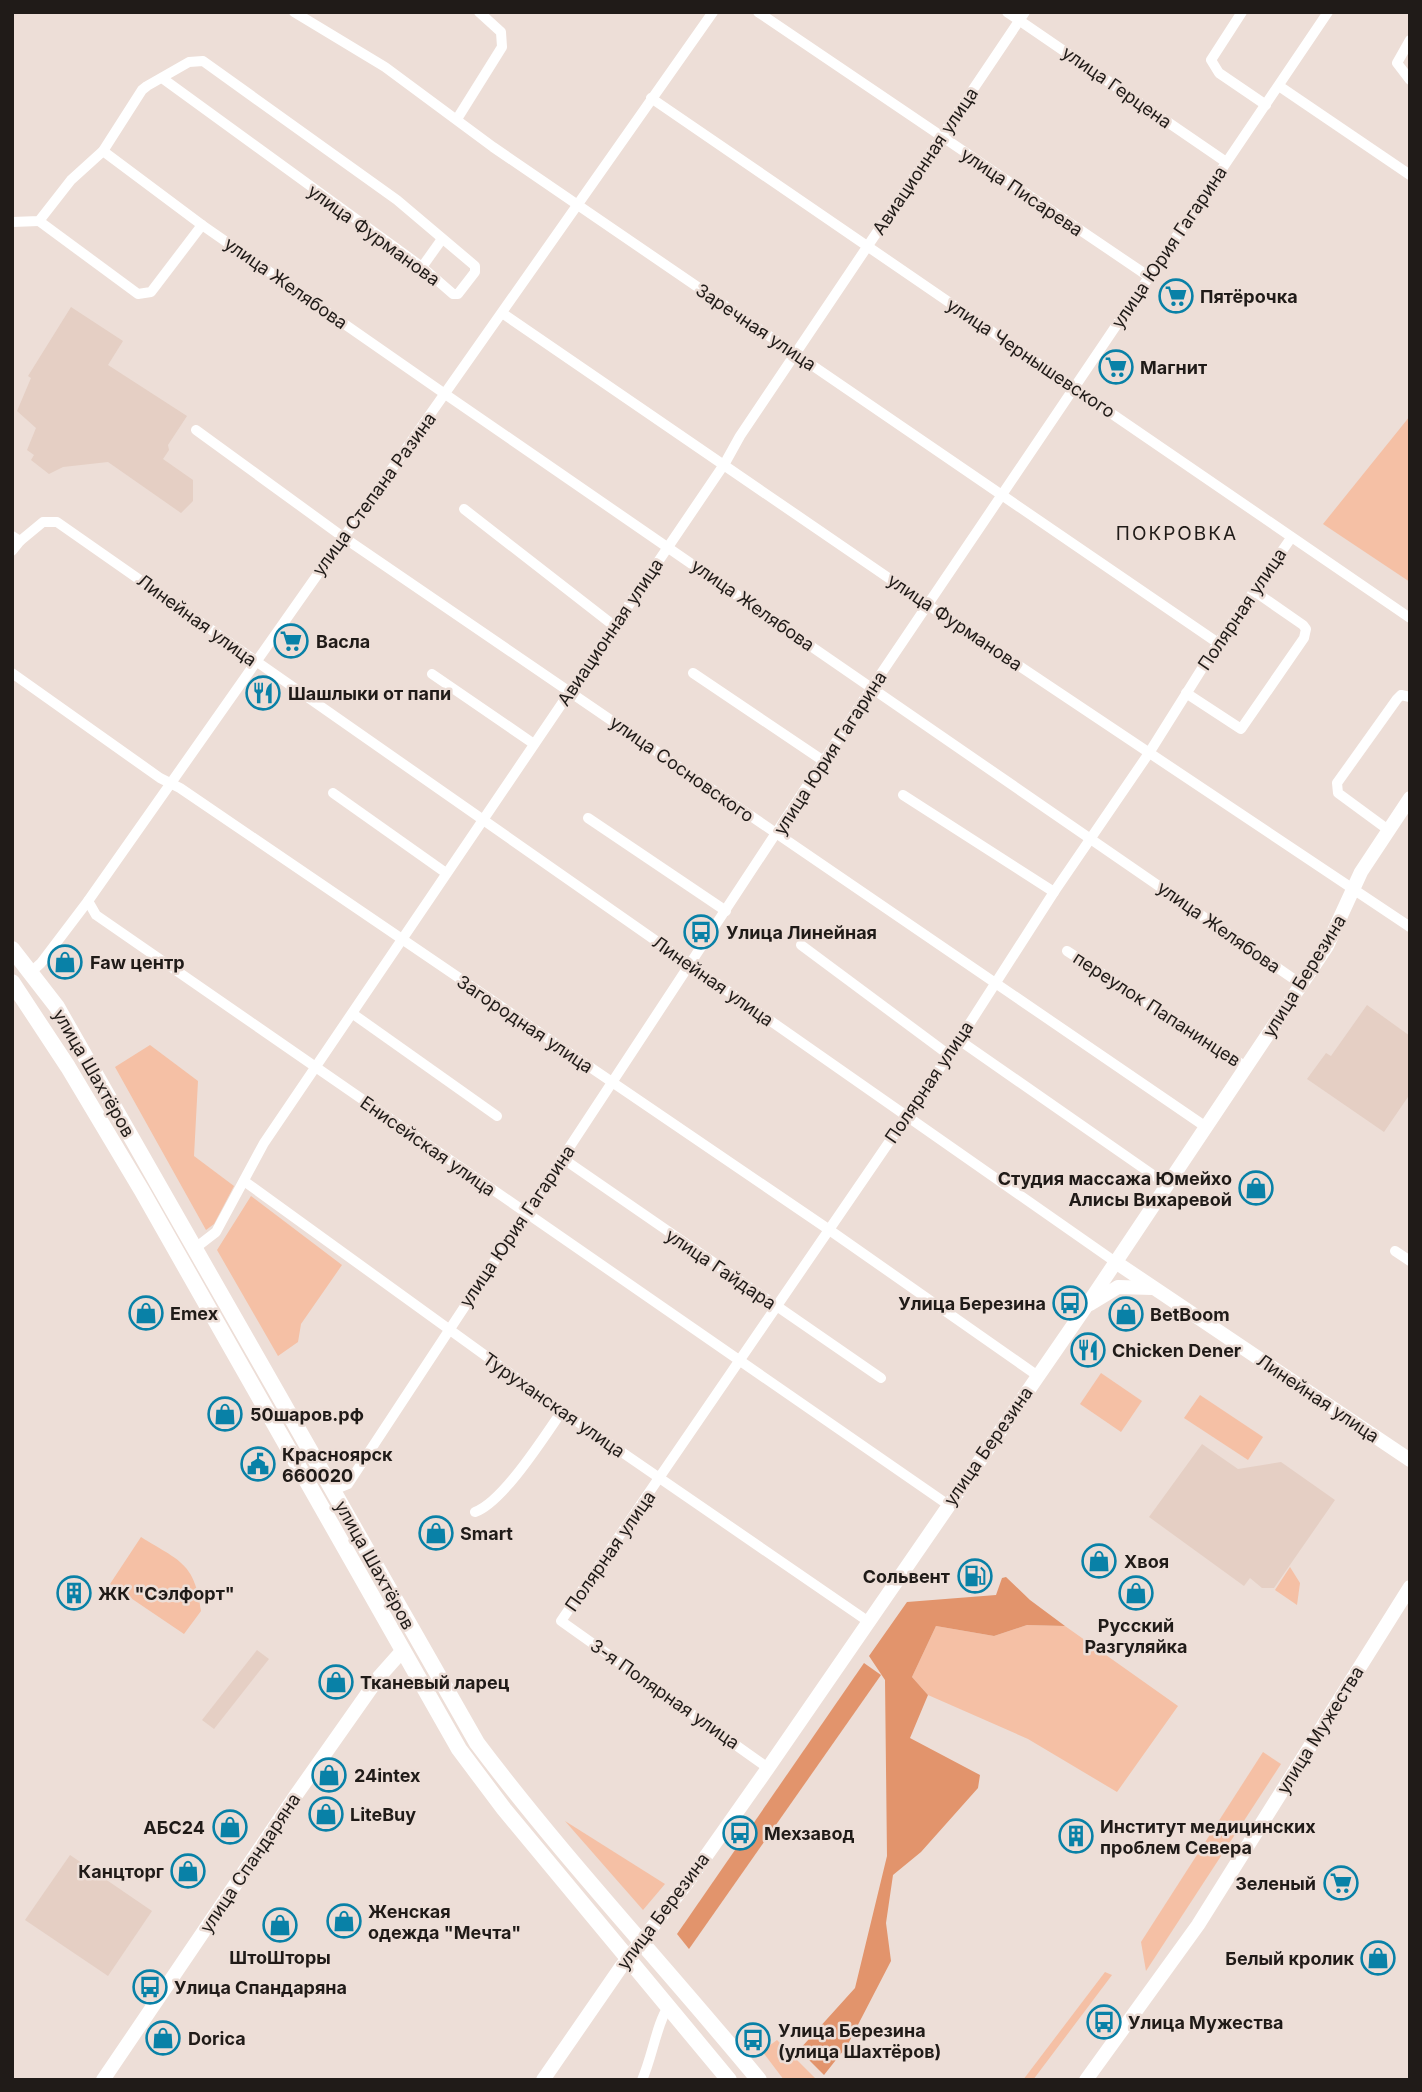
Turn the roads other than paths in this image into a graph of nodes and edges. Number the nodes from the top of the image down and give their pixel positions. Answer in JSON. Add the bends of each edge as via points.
{"nodes":[{"id":1,"x":294,"y":12,"type":"edge"},
{"id":2,"x":479,"y":12,"type":"edge"},
{"id":3,"x":713,"y":12,"type":"edge"},
{"id":4,"x":758,"y":12,"type":"edge"},
{"id":5,"x":1007,"y":12,"type":"edge"},
{"id":6,"x":1242,"y":12,"type":"edge"},
{"id":7,"x":1328,"y":12,"type":"edge"},
{"id":8,"x":1022,"y":16,"type":"edge"},
{"id":9,"x":1410,"y":40,"type":"edge"},
{"id":10,"x":162,"y":78,"type":"junction"},
{"id":11,"x":1410,"y":80,"type":"edge"},
{"id":12,"x":1279,"y":86,"type":"junction"},
{"id":13,"x":652,"y":98,"type":"junction"},
{"id":14,"x":1266,"y":105,"type":"junction"},
{"id":15,"x":457,"y":120,"type":"junction"},
{"id":16,"x":940,"y":138,"type":"junction"},
{"id":17,"x":103,"y":150,"type":"junction"},
{"id":18,"x":1226,"y":162,"type":"junction"},
{"id":19,"x":1410,"y":175,"type":"edge"},
{"id":20,"x":578,"y":204,"type":"junction"},
{"id":21,"x":38,"y":221,"type":"junction"},
{"id":22,"x":12,"y":222,"type":"edge"},
{"id":23,"x":202,"y":225,"type":"junction"},
{"id":24,"x":442,"y":239,"type":"junction"},
{"id":25,"x":868,"y":247,"type":"junction"},
{"id":26,"x":422,"y":267,"type":"junction"},
{"id":27,"x":1148,"y":276,"type":"junction"},
{"id":28,"x":502,"y":313,"type":"junction"},
{"id":29,"x":795,"y":354,"type":"junction"},
{"id":30,"x":1074,"y":387,"type":"junction"},
{"id":31,"x":445,"y":394,"type":"junction"},
{"id":32,"x":196,"y":430,"type":"dead end"},
{"id":33,"x":725,"y":463,"type":"junction"},
{"id":34,"x":1003,"y":494,"type":"junction"},
{"id":35,"x":464,"y":509,"type":"dead end"},
{"id":36,"x":343,"y":537,"type":"junction"},
{"id":37,"x":16,"y":538,"type":"edge"},
{"id":38,"x":1291,"y":538,"type":"junction"},
{"id":39,"x":668,"y":547,"type":"junction"},
{"id":40,"x":12,"y":551,"type":"edge"},
{"id":41,"x":1254,"y":591,"type":"junction"},
{"id":42,"x":928,"y":605,"type":"junction"},
{"id":43,"x":1410,"y":618,"type":"edge"},
{"id":44,"x":613,"y":625,"type":"junction"},
{"id":45,"x":1218,"y":643,"type":"junction"},
{"id":46,"x":254,"y":662,"type":"junction"},
{"id":47,"x":12,"y":673,"type":"edge"},
{"id":48,"x":693,"y":673,"type":"dead end"},
{"id":49,"x":432,"y":674,"type":"dead end"},
{"id":50,"x":872,"y":687,"type":"junction"},
{"id":51,"x":570,"y":691,"type":"junction"},
{"id":52,"x":1186,"y":693,"type":"junction"},
{"id":53,"x":1410,"y":697,"type":"edge"},
{"id":54,"x":534,"y":744,"type":"junction"},
{"id":55,"x":1149,"y":753,"type":"junction"},
{"id":56,"x":825,"y":762,"type":"junction"},
{"id":57,"x":170,"y":783,"type":"junction"},
{"id":58,"x":333,"y":793,"type":"dead end"},
{"id":59,"x":903,"y":795,"type":"dead end"},
{"id":60,"x":1410,"y":798,"type":"edge"},
{"id":61,"x":483,"y":818,"type":"junction"},
{"id":62,"x":588,"y":818,"type":"dead end"},
{"id":63,"x":1387,"y":830,"type":"junction"},
{"id":64,"x":777,"y":834,"type":"junction"},
{"id":65,"x":1091,"y":838,"type":"junction"},
{"id":66,"x":446,"y":873,"type":"junction"},
{"id":67,"x":1352,"y":890,"type":"junction"},
{"id":68,"x":1054,"y":892,"type":"junction"},
{"id":69,"x":88,"y":901,"type":"junction"},
{"id":70,"x":726,"y":911,"type":"junction"},
{"id":71,"x":1410,"y":927,"type":"edge"},
{"id":72,"x":403,"y":940,"type":"junction"},
{"id":73,"x":801,"y":945,"type":"dead end"},
{"id":74,"x":12,"y":948,"type":"edge"},
{"id":75,"x":1067,"y":951,"type":"dead end"},
{"id":76,"x":689,"y":965,"type":"junction"},
{"id":77,"x":31,"y":972,"type":"junction"},
{"id":78,"x":996,"y":982,"type":"junction"},
{"id":79,"x":13,"y":984,"type":"edge"},
{"id":80,"x":1301,"y":984,"type":"junction"},
{"id":81,"x":352,"y":1014,"type":"junction"},
{"id":82,"x":959,"y":1040,"type":"junction"},
{"id":83,"x":949,"y":1055,"type":"junction"},
{"id":84,"x":316,"y":1066,"type":"junction"},
{"id":85,"x":1246,"y":1067,"type":"junction"},
{"id":86,"x":612,"y":1083,"type":"junction"},
{"id":87,"x":497,"y":1116,"type":"dead end"},
{"id":88,"x":906,"y":1117,"type":"junction"},
{"id":89,"x":1206,"y":1127,"type":"junction"},
{"id":90,"x":562,"y":1158,"type":"junction"},
{"id":91,"x":244,"y":1181,"type":"junction"},
{"id":92,"x":1166,"y":1184,"type":"junction"},
{"id":93,"x":524,"y":1214,"type":"junction"},
{"id":94,"x":828,"y":1229,"type":"junction"},
{"id":95,"x":194,"y":1249,"type":"junction"},
{"id":96,"x":1395,"y":1251,"type":"dead end"},
{"id":97,"x":1114,"y":1261,"type":"junction"},
{"id":98,"x":1410,"y":1261,"type":"edge"},
{"id":99,"x":1154,"y":1288,"type":"junction"},
{"id":100,"x":777,"y":1308,"type":"junction"},
{"id":101,"x":1084,"y":1308,"type":"junction"},
{"id":102,"x":448,"y":1330,"type":"junction"},
{"id":103,"x":740,"y":1362,"type":"junction"},
{"id":104,"x":1038,"y":1376,"type":"junction"},
{"id":105,"x":881,"y":1378,"type":"dead end"},
{"id":106,"x":562,"y":1411,"type":"junction"},
{"id":107,"x":1410,"y":1460,"type":"edge"},
{"id":108,"x":661,"y":1479,"type":"junction"},
{"id":109,"x":333,"y":1490,"type":"junction"},
{"id":110,"x":947,"y":1504,"type":"junction"},
{"id":111,"x":475,"y":1512,"type":"dead end"},
{"id":112,"x":1410,"y":1587,"type":"edge"},
{"id":113,"x":561,"y":1621,"type":"joint"},
{"id":114,"x":869,"y":1622,"type":"junction"},
{"id":115,"x":403,"y":1650,"type":"junction"},
{"id":116,"x":768,"y":1768,"type":"junction"},
{"id":117,"x":643,"y":1941,"type":"junction"},
{"id":118,"x":628,"y":1958,"type":"junction"},
{"id":119,"x":668,"y":2007,"type":"junction"},
{"id":120,"x":103,"y":2080,"type":"edge"},
{"id":121,"x":543,"y":2080,"type":"edge"},
{"id":122,"x":642,"y":2080,"type":"edge"},
{"id":123,"x":729,"y":2080,"type":"edge"},
{"id":124,"x":759,"y":2080,"type":"edge"},
{"id":125,"x":1086,"y":2080,"type":"edge"}],
"edges":[{"from":1,"to":15,"type":"street","name":"Заречная улица","via":[[386,67]]},
{"from":2,"to":15,"type":"street","via":[[501,32],[502,47]]},
{"from":3,"to":13,"type":"street","name":"улица Степана Разина"},
{"from":4,"to":16,"type":"street","name":"улица Писарева"},
{"from":5,"to":8,"type":"street","name":"улица Герцена"},
{"from":6,"to":14,"type":"street","via":[[1211,61],[1219,73]]},
{"from":7,"to":12,"type":"street","name":"улица Юрия Гагарина"},
{"from":8,"to":16,"type":"street","name":"Авиационная улица"},
{"from":8,"to":18,"type":"street","name":"улица Герцена"},
{"from":9,"to":11,"type":"street","via":[[1397,63]]},
{"from":10,"to":17,"type":"street","via":[[137,96]]},
{"from":10,"to":24,"type":"street","name":"улица Фурманова","via":[[195,60],[209,64],[397,200]]},
{"from":10,"to":26,"type":"street","name":"улица Фурманова"},
{"from":12,"to":14,"type":"street","name":"улица Юрия Гагарина"},
{"from":12,"to":19,"type":"street"},
{"from":13,"to":20,"type":"street","name":"улица Степана Разина"},
{"from":13,"to":25,"type":"street","name":"улица Чернышевского"},
{"from":14,"to":18,"type":"street","name":"улица Юрия Гагарина"},
{"from":15,"to":20,"type":"street","name":"Заречная улица"},
{"from":16,"to":25,"type":"street","name":"Авиационная улица"},
{"from":16,"to":27,"type":"street","name":"улица Писарева"},
{"from":17,"to":21,"type":"street"},
{"from":17,"to":23,"type":"street","name":"улица Желябова"},
{"from":18,"to":27,"type":"street","name":"улица Юрия Гагарина"},
{"from":20,"to":28,"type":"street","name":"улица Степана Разина"},
{"from":20,"to":29,"type":"street","name":"Заречная улица"},
{"from":21,"to":22,"type":"street"},
{"from":21,"to":23,"type":"street","via":[[138,294],[151,292]]},
{"from":23,"to":31,"type":"street","name":"улица Желябова"},
{"from":24,"to":26,"type":"street"},
{"from":24,"to":26,"type":"street","name":"улица Фурманова","via":[[475,265],[475,272],[456,295]]},
{"from":25,"to":29,"type":"street","name":"Авиационная улица"},
{"from":25,"to":30,"type":"street","name":"улица Чернышевского"},
{"from":27,"to":30,"type":"street","name":"улица Юрия Гагарина"},
{"from":28,"to":31,"type":"street","name":"улица Степана Разина"},
{"from":28,"to":33,"type":"street","name":"улица Фурманова"},
{"from":29,"to":33,"type":"street","name":"Авиационная улица"},
{"from":29,"to":34,"type":"street","name":"Заречная улица"},
{"from":30,"to":34,"type":"street","name":"улица Юрия Гагарина"},
{"from":30,"to":38,"type":"street","name":"улица Чернышевского"},
{"from":31,"to":36,"type":"street","name":"улица Степана Разина"},
{"from":31,"to":39,"type":"street","name":"улица Желябова"},
{"from":32,"to":36,"type":"street","name":"улица Сосновского"},
{"from":33,"to":39,"type":"street","name":"Авиационная улица"},
{"from":33,"to":42,"type":"street","name":"улица Фурманова"},
{"from":34,"to":42,"type":"street","name":"улица Юрия Гагарина"},
{"from":34,"to":45,"type":"street","name":"Заречная улица"},
{"from":35,"to":44,"type":"street"},
{"from":36,"to":46,"type":"street","name":"улица Степана Разина"},
{"from":36,"to":51,"type":"street","name":"улица Сосновского"},
{"from":37,"to":40,"type":"street","name":"Линейная улица"},
{"from":37,"to":46,"type":"street","name":"Линейная улица","via":[[43,522],[57,522]]},
{"from":38,"to":41,"type":"street","name":"Полярная улица"},
{"from":38,"to":43,"type":"street","name":"улица Чернышевского"},
{"from":39,"to":44,"type":"street","name":"Авиационная улица"},
{"from":39,"to":50,"type":"street","name":"улица Желябова"},
{"from":41,"to":45,"type":"street","name":"Полярная улица"},
{"from":41,"to":52,"type":"street","via":[[1303,625],[1304,638],[1241,729]]},
{"from":42,"to":50,"type":"street","name":"улица Юрия Гагарина"},
{"from":42,"to":55,"type":"street","name":"улица Фурманова"},
{"from":44,"to":51,"type":"street","name":"Авиационная улица"},
{"from":45,"to":52,"type":"street","name":"Полярная улица"},
{"from":46,"to":57,"type":"street","name":"улица Степана Разина"},
{"from":46,"to":61,"type":"street","name":"Линейная улица"},
{"from":47,"to":57,"type":"street","name":"Загородная улица"},
{"from":48,"to":56,"type":"street"},
{"from":49,"to":54,"type":"street"},
{"from":50,"to":56,"type":"street","name":"улица Юрия Гагарина"},
{"from":50,"to":65,"type":"street","name":"улица Желябова"},
{"from":51,"to":54,"type":"street","name":"Авиационная улица"},
{"from":51,"to":64,"type":"street","name":"улица Сосновского"},
{"from":52,"to":55,"type":"street","name":"Полярная улица"},
{"from":53,"to":63,"type":"street","via":[[1397,699],[1337,783],[1338,793]]},
{"from":54,"to":61,"type":"street","name":"Авиационная улица"},
{"from":55,"to":65,"type":"street","name":"Полярная улица"},
{"from":55,"to":67,"type":"street","name":"улица Фурманова"},
{"from":56,"to":64,"type":"street","name":"улица Юрия Гагарина"},
{"from":57,"to":69,"type":"street","name":"улица Степана Разина"},
{"from":57,"to":72,"type":"street","name":"Загородная улица"},
{"from":58,"to":66,"type":"street"},
{"from":59,"to":68,"type":"street"},
{"from":60,"to":63,"type":"street","name":"улица Березина"},
{"from":61,"to":66,"type":"street","name":"Авиационная улица"},
{"from":61,"to":76,"type":"street","name":"Линейная улица"},
{"from":62,"to":70,"type":"street"},
{"from":63,"to":67,"type":"street","name":"улица Березина"},
{"from":64,"to":70,"type":"street","name":"улица Юрия Гагарина"},
{"from":64,"to":78,"type":"street","name":"улица Сосновского"},
{"from":65,"to":68,"type":"street","name":"Полярная улица"},
{"from":65,"to":80,"type":"street","name":"улица Желябова"},
{"from":66,"to":72,"type":"street","name":"Авиационная улица"},
{"from":67,"to":71,"type":"street","name":"улица Фурманова"},
{"from":67,"to":80,"type":"street","name":"улица Березина","via":[[1338,925]]},
{"from":68,"to":78,"type":"street","name":"Полярная улица"},
{"from":69,"to":77,"type":"street","name":"улица Степана Разина"},
{"from":69,"to":84,"type":"street","name":"Енисейская улица","via":[[96,915]]},
{"from":70,"to":76,"type":"street","name":"улица Юрия Гагарина"},
{"from":72,"to":81,"type":"street","name":"Авиационная улица"},
{"from":72,"to":86,"type":"street","name":"Загородная улица"},
{"from":73,"to":83,"type":"street"},
{"from":74,"to":77,"type":"main road","name":"улица Шахтёров"},
{"from":75,"to":85,"type":"street","name":"переулок Папанинцев"},
{"from":76,"to":86,"type":"street","name":"улица Юрия Гагарина"},
{"from":76,"to":88,"type":"street","name":"Линейная улица"},
{"from":77,"to":95,"type":"main road","name":"улица Шахтёров","via":[[57,1007]]},
{"from":78,"to":82,"type":"street","name":"Полярная улица"},
{"from":78,"to":89,"type":"street","name":"улица Сосновского"},
{"from":79,"to":115,"type":"main road","name":"улица Шахтёров","via":[[135,1180]]},
{"from":80,"to":85,"type":"street","name":"улица Березина"},
{"from":81,"to":84,"type":"street","name":"Авиационная улица"},
{"from":81,"to":87,"type":"street"},
{"from":82,"to":83,"type":"street","name":"Полярная улица"},
{"from":82,"to":92,"type":"street"},
{"from":83,"to":88,"type":"street","name":"Полярная улица"},
{"from":84,"to":91,"type":"street","name":"Авиационная улица"},
{"from":84,"to":93,"type":"street","name":"Енисейская улица"},
{"from":85,"to":89,"type":"street","name":"улица Березина"},
{"from":86,"to":90,"type":"street","name":"улица Юрия Гагарина"},
{"from":86,"to":94,"type":"street","name":"Загородная улица"},
{"from":88,"to":94,"type":"street","name":"Полярная улица"},
{"from":88,"to":97,"type":"street","name":"Линейная улица"},
{"from":89,"to":92,"type":"street","name":"улица Березина"},
{"from":90,"to":93,"type":"street","name":"улица Юрия Гагарина"},
{"from":90,"to":100,"type":"street","name":"улица Гайдара"},
{"from":91,"to":95,"type":"street","name":"Авиационная улица","via":[[216,1232]]},
{"from":91,"to":102,"type":"street","name":"Туруханская улица"},
{"from":92,"to":97,"type":"street","name":"улица Березина"},
{"from":93,"to":102,"type":"street","name":"улица Юрия Гагарина"},
{"from":93,"to":103,"type":"street","name":"Енисейская улица"},
{"from":94,"to":100,"type":"street","name":"Полярная улица"},
{"from":94,"to":104,"type":"street","name":"Загородная улица"},
{"from":95,"to":109,"type":"main road","name":"улица Шахтёров"},
{"from":96,"to":98,"type":"street"},
{"from":97,"to":99,"type":"street","name":"Линейная улица"},
{"from":97,"to":101,"type":"street","name":"улица Березина"},
{"from":99,"to":101,"type":"street","via":[[1118,1287]]},
{"from":99,"to":107,"type":"street","name":"Линейная улица"},
{"from":100,"to":103,"type":"street","name":"Полярная улица"},
{"from":100,"to":105,"type":"street","name":"улица Гайдара"},
{"from":101,"to":104,"type":"street","name":"улица Березина"},
{"from":102,"to":106,"type":"street","name":"Туруханская улица"},
{"from":102,"to":109,"type":"street","name":"улица Юрия Гагарина","via":[[348,1485]]},
{"from":103,"to":108,"type":"street","name":"Полярная улица"},
{"from":103,"to":110,"type":"street","name":"Енисейская улица"},
{"from":104,"to":110,"type":"street","name":"улица Березина"},
{"from":106,"to":108,"type":"street","name":"Туруханская улица"},
{"from":106,"to":111,"type":"street","via":[[518,1472],[487,1507]]},
{"from":108,"to":113,"type":"street","name":"Полярная улица"},
{"from":108,"to":114,"type":"street","name":"Туруханская улица"},
{"from":109,"to":117,"type":"main road","name":"улица Шахтёров","via":[[477,1743],[539,1823]]},
{"from":110,"to":114,"type":"street","name":"улица Березина"},
{"from":112,"to":125,"type":"street","name":"улица Мужества","via":[[1198,1925]]},
{"from":113,"to":116,"type":"street","name":"3-я Полярная улица"},
{"from":114,"to":116,"type":"street","name":"улица Березина"},
{"from":115,"to":118,"type":"main road","name":"улица Шахтёров","via":[[459,1749]]},
{"from":115,"to":120,"type":"street","name":"улица Спандаряна","via":[[296,1795]]},
{"from":116,"to":117,"type":"street","name":"улица Березина"},
{"from":117,"to":118,"type":"street","name":"улица Березина"},
{"from":117,"to":124,"type":"main road","name":"улица Шахтёров"},
{"from":118,"to":119,"type":"main road","name":"улица Шахтёров"},
{"from":118,"to":121,"type":"street","name":"улица Березина"},
{"from":119,"to":122,"type":"street"},
{"from":119,"to":123,"type":"main road","name":"улица Шахтёров"}]}
